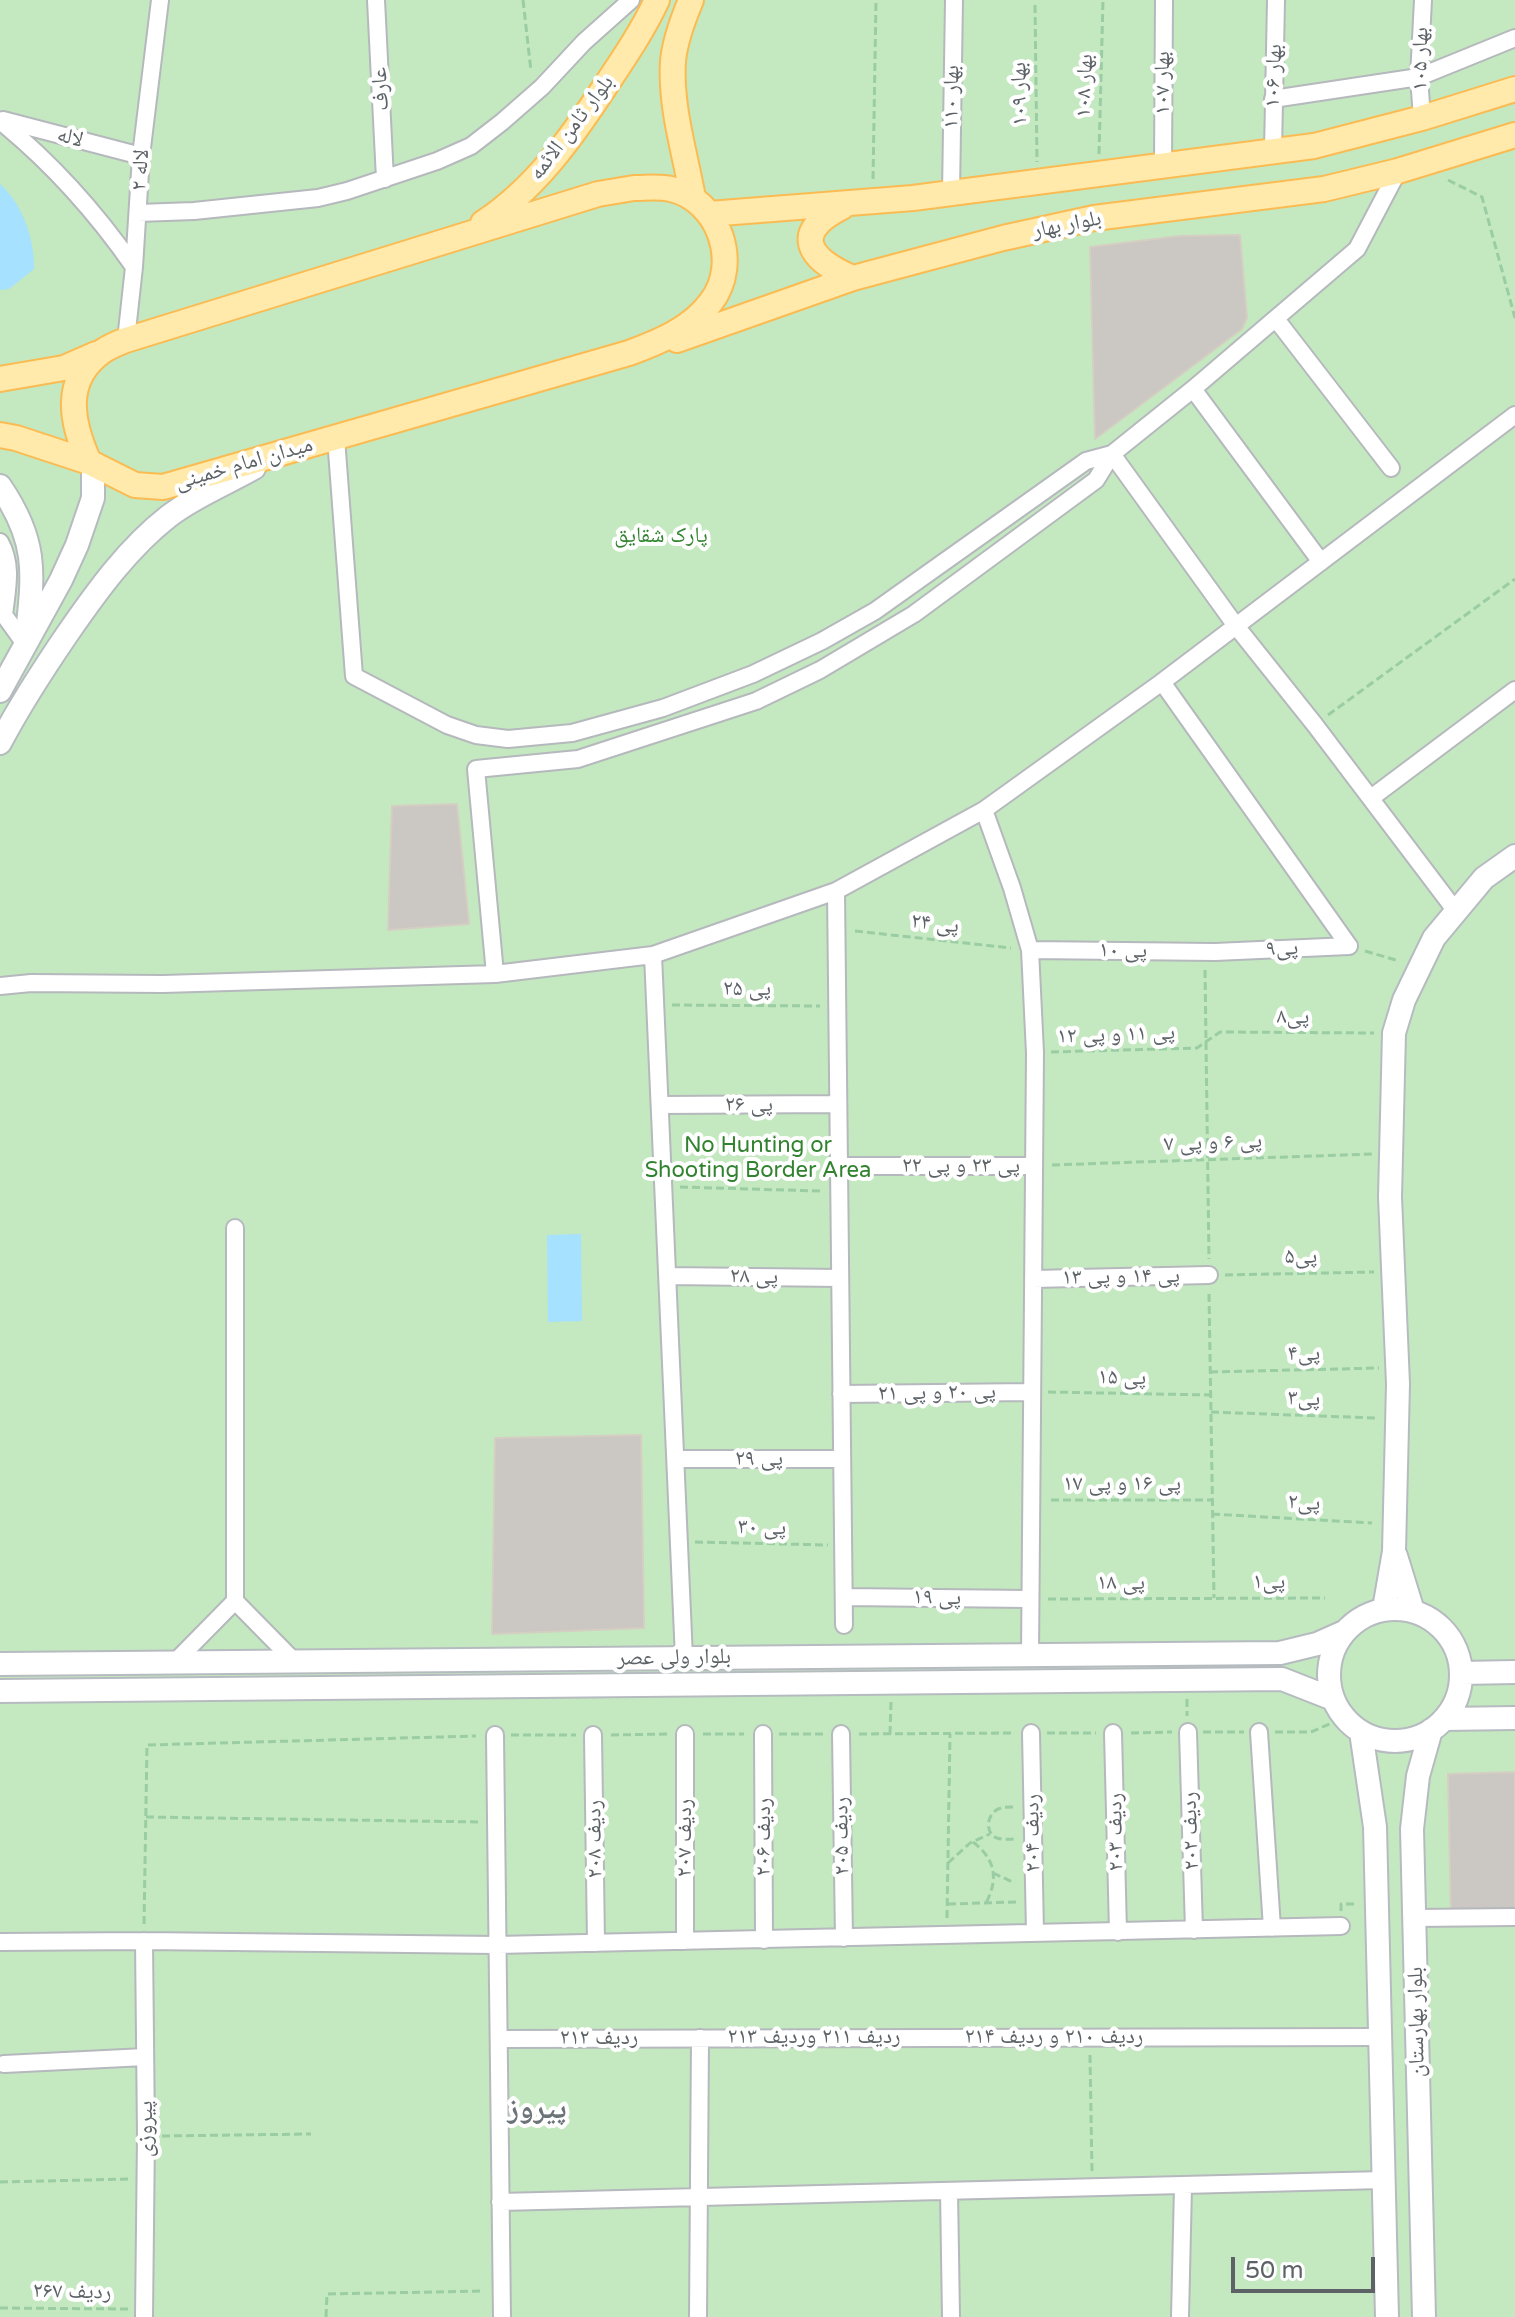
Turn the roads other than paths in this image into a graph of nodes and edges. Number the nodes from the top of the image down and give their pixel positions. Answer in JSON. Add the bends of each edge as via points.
{"nodes":[{"id":1,"x":160,"y":0,"type":"edge"},
{"id":2,"x":376,"y":0,"type":"edge"},
{"id":3,"x":631,"y":0,"type":"edge"},
{"id":4,"x":657,"y":0,"type":"edge"},
{"id":5,"x":691,"y":0,"type":"edge"},
{"id":6,"x":954,"y":0,"type":"edge"},
{"id":7,"x":1164,"y":0,"type":"edge"},
{"id":8,"x":1276,"y":0,"type":"edge"},
{"id":9,"x":1423,"y":0,"type":"edge"},
{"id":10,"x":1515,"y":38,"type":"edge"},
{"id":11,"x":1419,"y":77,"type":"junction"},
{"id":12,"x":1515,"y":89,"type":"edge"},
{"id":13,"x":1273,"y":99,"type":"junction"},
{"id":14,"x":1422,"y":118,"type":"junction"},
{"id":15,"x":0,"y":120,"type":"edge"},
{"id":16,"x":1515,"y":135,"type":"edge"},
{"id":17,"x":1273,"y":151,"type":"junction"},
{"id":18,"x":141,"y":156,"type":"junction"},
{"id":19,"x":1163,"y":165,"type":"junction"},
{"id":20,"x":1408,"y":168,"type":"junction"},
{"id":21,"x":385,"y":179,"type":"junction"},
{"id":22,"x":951,"y":193,"type":"junction"},
{"id":23,"x":848,"y":204,"type":"junction"},
{"id":24,"x":701,"y":206,"type":"junction"},
{"id":25,"x":138,"y":213,"type":"junction"},
{"id":26,"x":465,"y":235,"type":"junction"},
{"id":27,"x":134,"y":267,"type":"junction"},
{"id":28,"x":853,"y":278,"type":"junction"},
{"id":29,"x":1276,"y":319,"type":"junction"},
{"id":30,"x":126,"y":340,"type":"junction"},
{"id":31,"x":101,"y":352,"type":"junction"},
{"id":32,"x":629,"y":353,"type":"junction"},
{"id":33,"x":0,"y":379,"type":"edge"},
{"id":34,"x":1193,"y":389,"type":"junction"},
{"id":35,"x":1515,"y":415,"type":"edge"},
{"id":36,"x":0,"y":435,"type":"edge"},
{"id":37,"x":336,"y":438,"type":"junction"},
{"id":38,"x":283,"y":452,"type":"junction"},
{"id":39,"x":1112,"y":454,"type":"junction"},
{"id":40,"x":91,"y":464,"type":"junction"},
{"id":41,"x":1391,"y":468,"type":"dead end"},
{"id":42,"x":0,"y":486,"type":"edge"},
{"id":43,"x":0,"y":542,"type":"edge"},
{"id":44,"x":1321,"y":562,"type":"junction"},
{"id":45,"x":1236,"y":626,"type":"junction"},
{"id":46,"x":25,"y":644,"type":"junction"},
{"id":47,"x":50,"y":660,"type":"junction"},
{"id":48,"x":1162,"y":682,"type":"junction"},
{"id":49,"x":1515,"y":690,"type":"edge"},
{"id":50,"x":0,"y":691,"type":"edge"},
{"id":51,"x":0,"y":743,"type":"edge"},
{"id":52,"x":1371,"y":798,"type":"junction"},
{"id":53,"x":984,"y":810,"type":"junction"},
{"id":54,"x":1515,"y":856,"type":"edge"},
{"id":55,"x":836,"y":891,"type":"junction"},
{"id":56,"x":1455,"y":910,"type":"junction"},
{"id":57,"x":1030,"y":950,"type":"junction"},
{"id":58,"x":1215,"y":952,"type":"joint"},
{"id":59,"x":653,"y":955,"type":"junction"},
{"id":60,"x":495,"y":974,"type":"junction"},
{"id":61,"x":0,"y":978,"type":"edge"},
{"id":62,"x":31,"y":983,"type":"junction"},
{"id":63,"x":0,"y":986,"type":"edge"},
{"id":64,"x":838,"y":1104,"type":"junction"},
{"id":65,"x":661,"y":1105,"type":"junction"},
{"id":66,"x":839,"y":1166,"type":"junction"},
{"id":67,"x":1034,"y":1166,"type":"junction"},
{"id":68,"x":235,"y":1228,"type":"dead end"},
{"id":69,"x":1209,"y":1275,"type":"road end"},
{"id":70,"x":668,"y":1276,"type":"junction"},
{"id":71,"x":840,"y":1278,"type":"junction"},
{"id":72,"x":1033,"y":1279,"type":"junction"},
{"id":73,"x":1032,"y":1392,"type":"junction"},
{"id":74,"x":841,"y":1394,"type":"junction"},
{"id":75,"x":676,"y":1459,"type":"junction"},
{"id":76,"x":842,"y":1459,"type":"junction"},
{"id":77,"x":1394,"y":1551,"type":"junction"},
{"id":78,"x":844,"y":1597,"type":"junction"},
{"id":79,"x":1029,"y":1599,"type":"junction"},
{"id":80,"x":235,"y":1601,"type":"junction"},
{"id":81,"x":1384,"y":1609,"type":"junction"},
{"id":82,"x":1413,"y":1611,"type":"junction"},
{"id":83,"x":844,"y":1625,"type":"dead end"},
{"id":84,"x":1344,"y":1632,"type":"junction"},
{"id":85,"x":1030,"y":1655,"type":"junction"},
{"id":86,"x":684,"y":1658,"type":"junction"},
{"id":87,"x":295,"y":1662,"type":"junction"},
{"id":88,"x":174,"y":1663,"type":"junction"},
{"id":89,"x":0,"y":1664,"type":"edge"},
{"id":90,"x":1515,"y":1672,"type":"edge"},
{"id":91,"x":1461,"y":1673,"type":"junction"},
{"id":92,"x":0,"y":1691,"type":"edge"},
{"id":93,"x":1347,"y":1716,"type":"junction"},
{"id":94,"x":1515,"y":1718,"type":"edge"},
{"id":95,"x":1438,"y":1724,"type":"junction"},
{"id":96,"x":1188,"y":1732,"type":"road end"},
{"id":97,"x":1259,"y":1732,"type":"road end"},
{"id":98,"x":1031,"y":1733,"type":"road end"},
{"id":99,"x":1113,"y":1733,"type":"road end"},
{"id":100,"x":685,"y":1734,"type":"road end"},
{"id":101,"x":763,"y":1734,"type":"road end"},
{"id":102,"x":841,"y":1734,"type":"road end"},
{"id":103,"x":495,"y":1735,"type":"road end"},
{"id":104,"x":593,"y":1735,"type":"road end"},
{"id":105,"x":1515,"y":1917,"type":"edge"},
{"id":106,"x":1414,"y":1918,"type":"junction"},
{"id":107,"x":1341,"y":1926,"type":"road end"},
{"id":108,"x":1272,"y":1928,"type":"junction"},
{"id":109,"x":1194,"y":1930,"type":"junction"},
{"id":110,"x":1118,"y":1932,"type":"junction"},
{"id":111,"x":1035,"y":1933,"type":"junction"},
{"id":112,"x":844,"y":1938,"type":"junction"},
{"id":113,"x":764,"y":1940,"type":"junction"},
{"id":114,"x":144,"y":1941,"type":"junction"},
{"id":115,"x":685,"y":1941,"type":"junction"},
{"id":116,"x":0,"y":1942,"type":"edge"},
{"id":117,"x":596,"y":1943,"type":"junction"},
{"id":118,"x":497,"y":1945,"type":"junction"},
{"id":119,"x":929,"y":2037,"type":"joint"},
{"id":120,"x":1380,"y":2037,"type":"junction"},
{"id":121,"x":700,"y":2038,"type":"junction"},
{"id":122,"x":499,"y":2039,"type":"junction"},
{"id":123,"x":145,"y":2057,"type":"junction"},
{"id":124,"x":4,"y":2064,"type":"dead end"},
{"id":125,"x":1383,"y":2180,"type":"junction"},
{"id":126,"x":1183,"y":2187,"type":"junction"},
{"id":127,"x":949,"y":2191,"type":"junction"},
{"id":128,"x":699,"y":2197,"type":"junction"},
{"id":129,"x":500,"y":2202,"type":"junction"},
{"id":130,"x":144,"y":2313,"type":"edge"},
{"id":131,"x":502,"y":2317,"type":"edge"},
{"id":132,"x":698,"y":2317,"type":"edge"},
{"id":133,"x":951,"y":2317,"type":"edge"},
{"id":134,"x":1180,"y":2317,"type":"edge"},
{"id":135,"x":1387,"y":2317,"type":"edge"},
{"id":136,"x":1424,"y":2317,"type":"edge"}],
"edges":[{"from":1,"to":18,"type":"street","name":"لاله ۲"},
{"from":2,"to":21,"type":"street","name":"عارف"},
{"from":3,"to":21,"type":"street","via":[[533,95],[471,146]]},
{"from":4,"to":26,"type":"main road","name":"بلوار ثامن الائمه","via":[[555,157],[519,196]]},
{"from":5,"to":24,"type":"main road","via":[[673,60],[674,97]]},
{"from":6,"to":22,"type":"street","name":"بهار ۱۱۰"},
{"from":7,"to":19,"type":"street","name":"بهار ۱۰۷"},
{"from":8,"to":13,"type":"street","name":"بهار ۱۰۶"},
{"from":9,"to":11,"type":"street","name":"بهار ۱۰۵"},
{"from":10,"to":11,"type":"street"},
{"from":11,"to":13,"type":"street"},
{"from":11,"to":14,"type":"street","name":"بهار ۱۰۵"},
{"from":12,"to":14,"type":"main road","name":"بلوار بهار"},
{"from":13,"to":17,"type":"street","name":"بهار ۱۰۶"},
{"from":14,"to":17,"type":"main road","name":"بلوار بهار"},
{"from":15,"to":18,"type":"street","name":"لاله"},
{"from":15,"to":27,"type":"street","via":[[67,182]]},
{"from":16,"to":20,"type":"main road","name":"بلوار بهار"},
{"from":17,"to":19,"type":"main road","name":"بلوار بهار"},
{"from":18,"to":25,"type":"street","name":"لاله ۲"},
{"from":19,"to":22,"type":"main road","name":"بلوار بهار"},
{"from":20,"to":28,"type":"main road","name":"بلوار بهار","via":[[1324,189],[1094,218]]},
{"from":20,"to":29,"type":"street","via":[[1357,249]]},
{"from":21,"to":25,"type":"street","via":[[318,198]]},
{"from":22,"to":23,"type":"main road","name":"بلوار بهار"},
{"from":23,"to":24,"type":"main road","name":"بلوار بهار"},
{"from":23,"to":28,"type":"main road","via":[[818,222],[811,243],[819,259]]},
{"from":24,"to":26,"type":"main road","via":[[671,189],[618,190]]},
{"from":24,"to":32,"type":"main road","name":"میدان امام خمینی","via":[[721,235],[726,258],[712,302],[679,331]]},
{"from":25,"to":27,"type":"street","name":"لاله ۲"},
{"from":26,"to":30,"type":"main road"},
{"from":27,"to":30,"type":"street","name":"لاله ۲"},
{"from":28,"to":32,"type":"main road","name":"بلوار بهار"},
{"from":29,"to":34,"type":"street"},
{"from":29,"to":41,"type":"street"},
{"from":30,"to":31,"type":"main road"},
{"from":31,"to":33,"type":"main road","via":[[64,368]]},
{"from":31,"to":40,"type":"main road","via":[[86,367],[73,408],[79,440]]},
{"from":32,"to":37,"type":"main road","name":"میدان امام خمینی"},
{"from":34,"to":39,"type":"street"},
{"from":34,"to":44,"type":"street"},
{"from":35,"to":44,"type":"street"},
{"from":36,"to":40,"type":"main road","name":"میدان امام خمینی"},
{"from":37,"to":38,"type":"main road","name":"میدان امام خمینی"},
{"from":37,"to":39,"type":"street","via":[[354,676],[447,725],[508,739],[572,733],[663,708],[753,674],[875,611],[1086,461]]},
{"from":38,"to":40,"type":"main road","name":"میدان امام خمینی","via":[[163,487],[135,485]]},
{"from":38,"to":47,"type":"street","via":[[171,514],[144,537],[98,590]]},
{"from":39,"to":45,"type":"street"},
{"from":39,"to":60,"type":"street","via":[[1084,489],[914,614],[820,670],[756,701],[578,759],[476,769]]},
{"from":40,"to":46,"type":"street","via":[[93,498],[77,545]]},
{"from":42,"to":46,"type":"street","via":[[24,528],[30,554],[33,579]]},
{"from":43,"to":46,"type":"street","via":[[9,567],[4,615]]},
{"from":44,"to":45,"type":"street"},
{"from":45,"to":48,"type":"street"},
{"from":45,"to":52,"type":"street"},
{"from":46,"to":47,"type":"street"},
{"from":46,"to":50,"type":"street"},
{"from":47,"to":51,"type":"street"},
{"from":48,"to":53,"type":"street"},
{"from":48,"to":58,"type":"street","name":"پی۹","via":[[1349,946]]},
{"from":49,"to":52,"type":"street"},
{"from":52,"to":56,"type":"street"},
{"from":53,"to":55,"type":"street"},
{"from":53,"to":57,"type":"street"},
{"from":54,"to":56,"type":"street","via":[[1484,878]]},
{"from":55,"to":59,"type":"street"},
{"from":55,"to":64,"type":"street"},
{"from":56,"to":77,"type":"street","via":[[1434,938],[1394,1033]]},
{"from":57,"to":58,"type":"street","name":"پی ۱۰"},
{"from":57,"to":67,"type":"street"},
{"from":59,"to":60,"type":"street"},
{"from":59,"to":65,"type":"street"},
{"from":60,"to":62,"type":"street"},
{"from":61,"to":62,"type":"street"},
{"from":62,"to":63,"type":"street"},
{"from":64,"to":65,"type":"street","name":"پی ۲۶"},
{"from":64,"to":66,"type":"street"},
{"from":65,"to":70,"type":"street"},
{"from":66,"to":67,"type":"street","name":"پی ۲۳ و پی ۲۲"},
{"from":66,"to":71,"type":"street"},
{"from":67,"to":72,"type":"street"},
{"from":68,"to":80,"type":"street"},
{"from":69,"to":72,"type":"street","name":"پی ۱۴ و پی ۱۳"},
{"from":70,"to":71,"type":"street","name":"پی ۲۸"},
{"from":70,"to":75,"type":"street"},
{"from":71,"to":74,"type":"street"},
{"from":72,"to":73,"type":"street"},
{"from":73,"to":74,"type":"street","name":"پی ۲۰ و پی ۲۱"},
{"from":73,"to":79,"type":"street"},
{"from":74,"to":76,"type":"street"},
{"from":75,"to":76,"type":"street","name":"پی ۲۹"},
{"from":75,"to":86,"type":"street"},
{"from":76,"to":78,"type":"street"},
{"from":77,"to":81,"type":"street"},
{"from":77,"to":82,"type":"street"},
{"from":78,"to":79,"type":"street","name":"پی ۱۹"},
{"from":78,"to":83,"type":"street"},
{"from":79,"to":85,"type":"street"},
{"from":80,"to":87,"type":"street"},
{"from":80,"to":88,"type":"street"},
{"from":81,"to":82,"type":"street"},
{"from":81,"to":84,"type":"street","via":[[1362,1617]]},
{"from":82,"to":91,"type":"street","via":[[1438,1624],[1455,1646]]},
{"from":84,"to":85,"type":"street","name":"بلوار ولی عصر","via":[[1280,1653]]},
{"from":84,"to":93,"type":"street","via":[[1329,1664],[1329,1682]]},
{"from":85,"to":86,"type":"street","name":"بلوار ولی عصر"},
{"from":86,"to":87,"type":"street","name":"بلوار ولی عصر"},
{"from":87,"to":88,"type":"street","name":"بلوار ولی عصر"},
{"from":88,"to":89,"type":"street","name":"بلوار ولی عصر"},
{"from":90,"to":91,"type":"street"},
{"from":91,"to":95,"type":"street","via":[[1454,1705]]},
{"from":92,"to":93,"type":"street","name":"بلوار ولی عصر","via":[[1282,1679]]},
{"from":93,"to":95,"type":"street","via":[[1384,1740],[1409,1739]]},
{"from":93,"to":120,"type":"street","name":"بلوار بهارستان","via":[[1375,1827]]},
{"from":94,"to":95,"type":"street"},
{"from":95,"to":106,"type":"street","name":"بلوار بهارستان","via":[[1418,1776],[1412,1829]]},
{"from":96,"to":109,"type":"street","name":"ردیف ۲۰۲"},
{"from":97,"to":108,"type":"street"},
{"from":98,"to":111,"type":"street","name":"ردیف ۲۰۴"},
{"from":99,"to":110,"type":"street","name":"ردیف ۲۰۳"},
{"from":100,"to":115,"type":"street","name":"ردیف ۲۰۷"},
{"from":101,"to":113,"type":"street","name":"ردیف ۲۰۶"},
{"from":102,"to":112,"type":"street","name":"ردیف ۲۰۵"},
{"from":103,"to":118,"type":"street"},
{"from":104,"to":117,"type":"street","name":"ردیف ۲۰۸"},
{"from":105,"to":106,"type":"street"},
{"from":106,"to":136,"type":"street","name":"بلوار بهارستان"},
{"from":107,"to":108,"type":"street"},
{"from":108,"to":109,"type":"street"},
{"from":109,"to":110,"type":"street"},
{"from":110,"to":111,"type":"street"},
{"from":111,"to":112,"type":"street"},
{"from":112,"to":113,"type":"street"},
{"from":113,"to":115,"type":"street"},
{"from":114,"to":116,"type":"street"},
{"from":114,"to":118,"type":"street"},
{"from":114,"to":123,"type":"street","name":"پیروزی"},
{"from":115,"to":117,"type":"street"},
{"from":117,"to":118,"type":"street"},
{"from":118,"to":122,"type":"street"},
{"from":119,"to":120,"type":"street","name":"ردیف ۲۱۰ و ردیف ۲۱۴"},
{"from":119,"to":121,"type":"street","name":"ردیف ۲۱۱ وردیف ۲۱۳"},
{"from":120,"to":125,"type":"street","name":"بلوار بهارستان"},
{"from":121,"to":122,"type":"street","name":"ردیف ۲۱۲"},
{"from":121,"to":128,"type":"street"},
{"from":122,"to":129,"type":"street"},
{"from":123,"to":124,"type":"street"},
{"from":123,"to":130,"type":"street","name":"پیروزی"},
{"from":125,"to":126,"type":"street"},
{"from":125,"to":135,"type":"street","name":"بلوار بهارستان"},
{"from":126,"to":127,"type":"street"},
{"from":126,"to":134,"type":"street"},
{"from":127,"to":128,"type":"street"},
{"from":127,"to":133,"type":"street"},
{"from":128,"to":129,"type":"street"},
{"from":128,"to":132,"type":"street"},
{"from":129,"to":131,"type":"street"}]}
